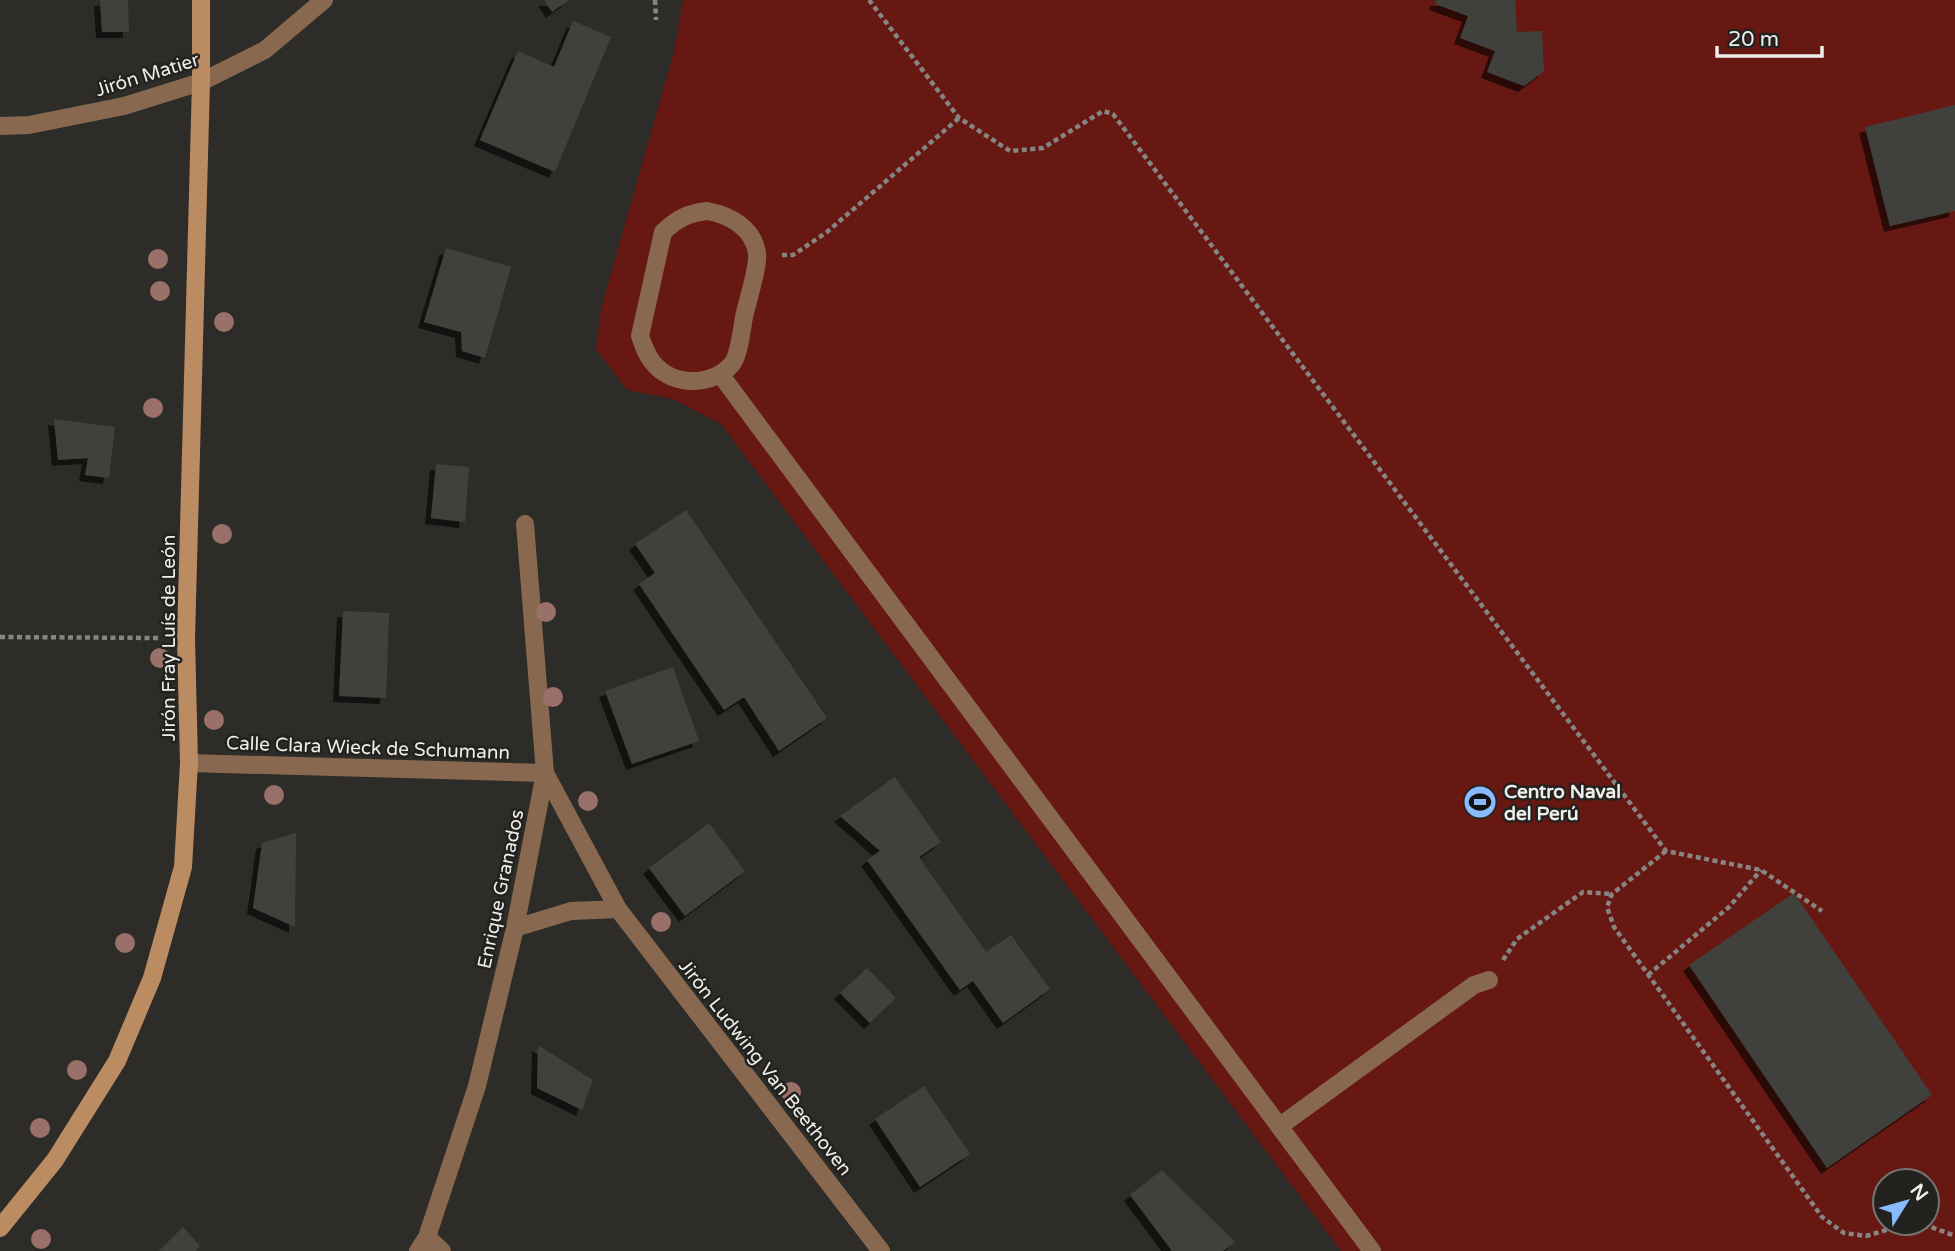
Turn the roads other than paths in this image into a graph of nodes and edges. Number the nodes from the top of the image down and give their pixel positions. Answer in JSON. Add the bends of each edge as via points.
{"nodes":[{"id":1,"x":201,"y":0,"type":"edge"},
{"id":2,"x":324,"y":0,"type":"edge"},
{"id":3,"x":201,"y":82,"type":"junction"},
{"id":4,"x":0,"y":126,"type":"edge"},
{"id":5,"x":720,"y":374,"type":"junction"},
{"id":6,"x":525,"y":524,"type":"dead end"},
{"id":7,"x":189,"y":763,"type":"junction"},
{"id":8,"x":545,"y":773,"type":"junction"},
{"id":9,"x":618,"y":909,"type":"junction"},
{"id":10,"x":515,"y":928,"type":"junction"},
{"id":11,"x":1489,"y":980,"type":"road end"},
{"id":12,"x":1280,"y":1126,"type":"junction"},
{"id":13,"x":0,"y":1228,"type":"edge"},
{"id":14,"x":423,"y":1244,"type":"edge"},
{"id":15,"x":442,"y":1251,"type":"edge"},
{"id":16,"x":881,"y":1251,"type":"edge"},
{"id":17,"x":1372,"y":1251,"type":"edge"}],
"edges":[{"from":1,"to":3,"type":"street","name":"Jirón Fray Luís de León"},
{"from":2,"to":3,"type":"street","name":"Jirón Matier","via":[[265,50]]},
{"from":3,"to":4,"type":"street","name":"Jirón Matier","via":[[124,106],[29,125]]},
{"from":3,"to":7,"type":"street","name":"Jirón Fray Luís de León","via":[[186,638]]},
{"from":5,"to":5,"type":"street","via":[[734,362],[758,255],[739,223],[723,214],[690,213],[663,232],[640,337],[656,366],[669,376],[703,381]]},
{"from":5,"to":12,"type":"street"},
{"from":6,"to":8,"type":"street","name":"Enrique Granados"},
{"from":7,"to":8,"type":"street","name":"Calle Clara Wieck de Schumann"},
{"from":7,"to":13,"type":"street","name":"Jirón Fray Luís de León","via":[[183,867],[152,978],[117,1061],[55,1160]]},
{"from":8,"to":9,"type":"street","name":"Jirón Ludwing Van Beethoven"},
{"from":8,"to":10,"type":"street","name":"Enrique Granados"},
{"from":9,"to":10,"type":"street","via":[[571,911]]},
{"from":9,"to":16,"type":"street","name":"Jirón Ludwing Van Beethoven"},
{"from":10,"to":14,"type":"street","name":"Enrique Granados","via":[[477,1086]]},
{"from":11,"to":12,"type":"street","via":[[1474,985]]},
{"from":12,"to":17,"type":"street"},
{"from":14,"to":15,"type":"street"}]}
